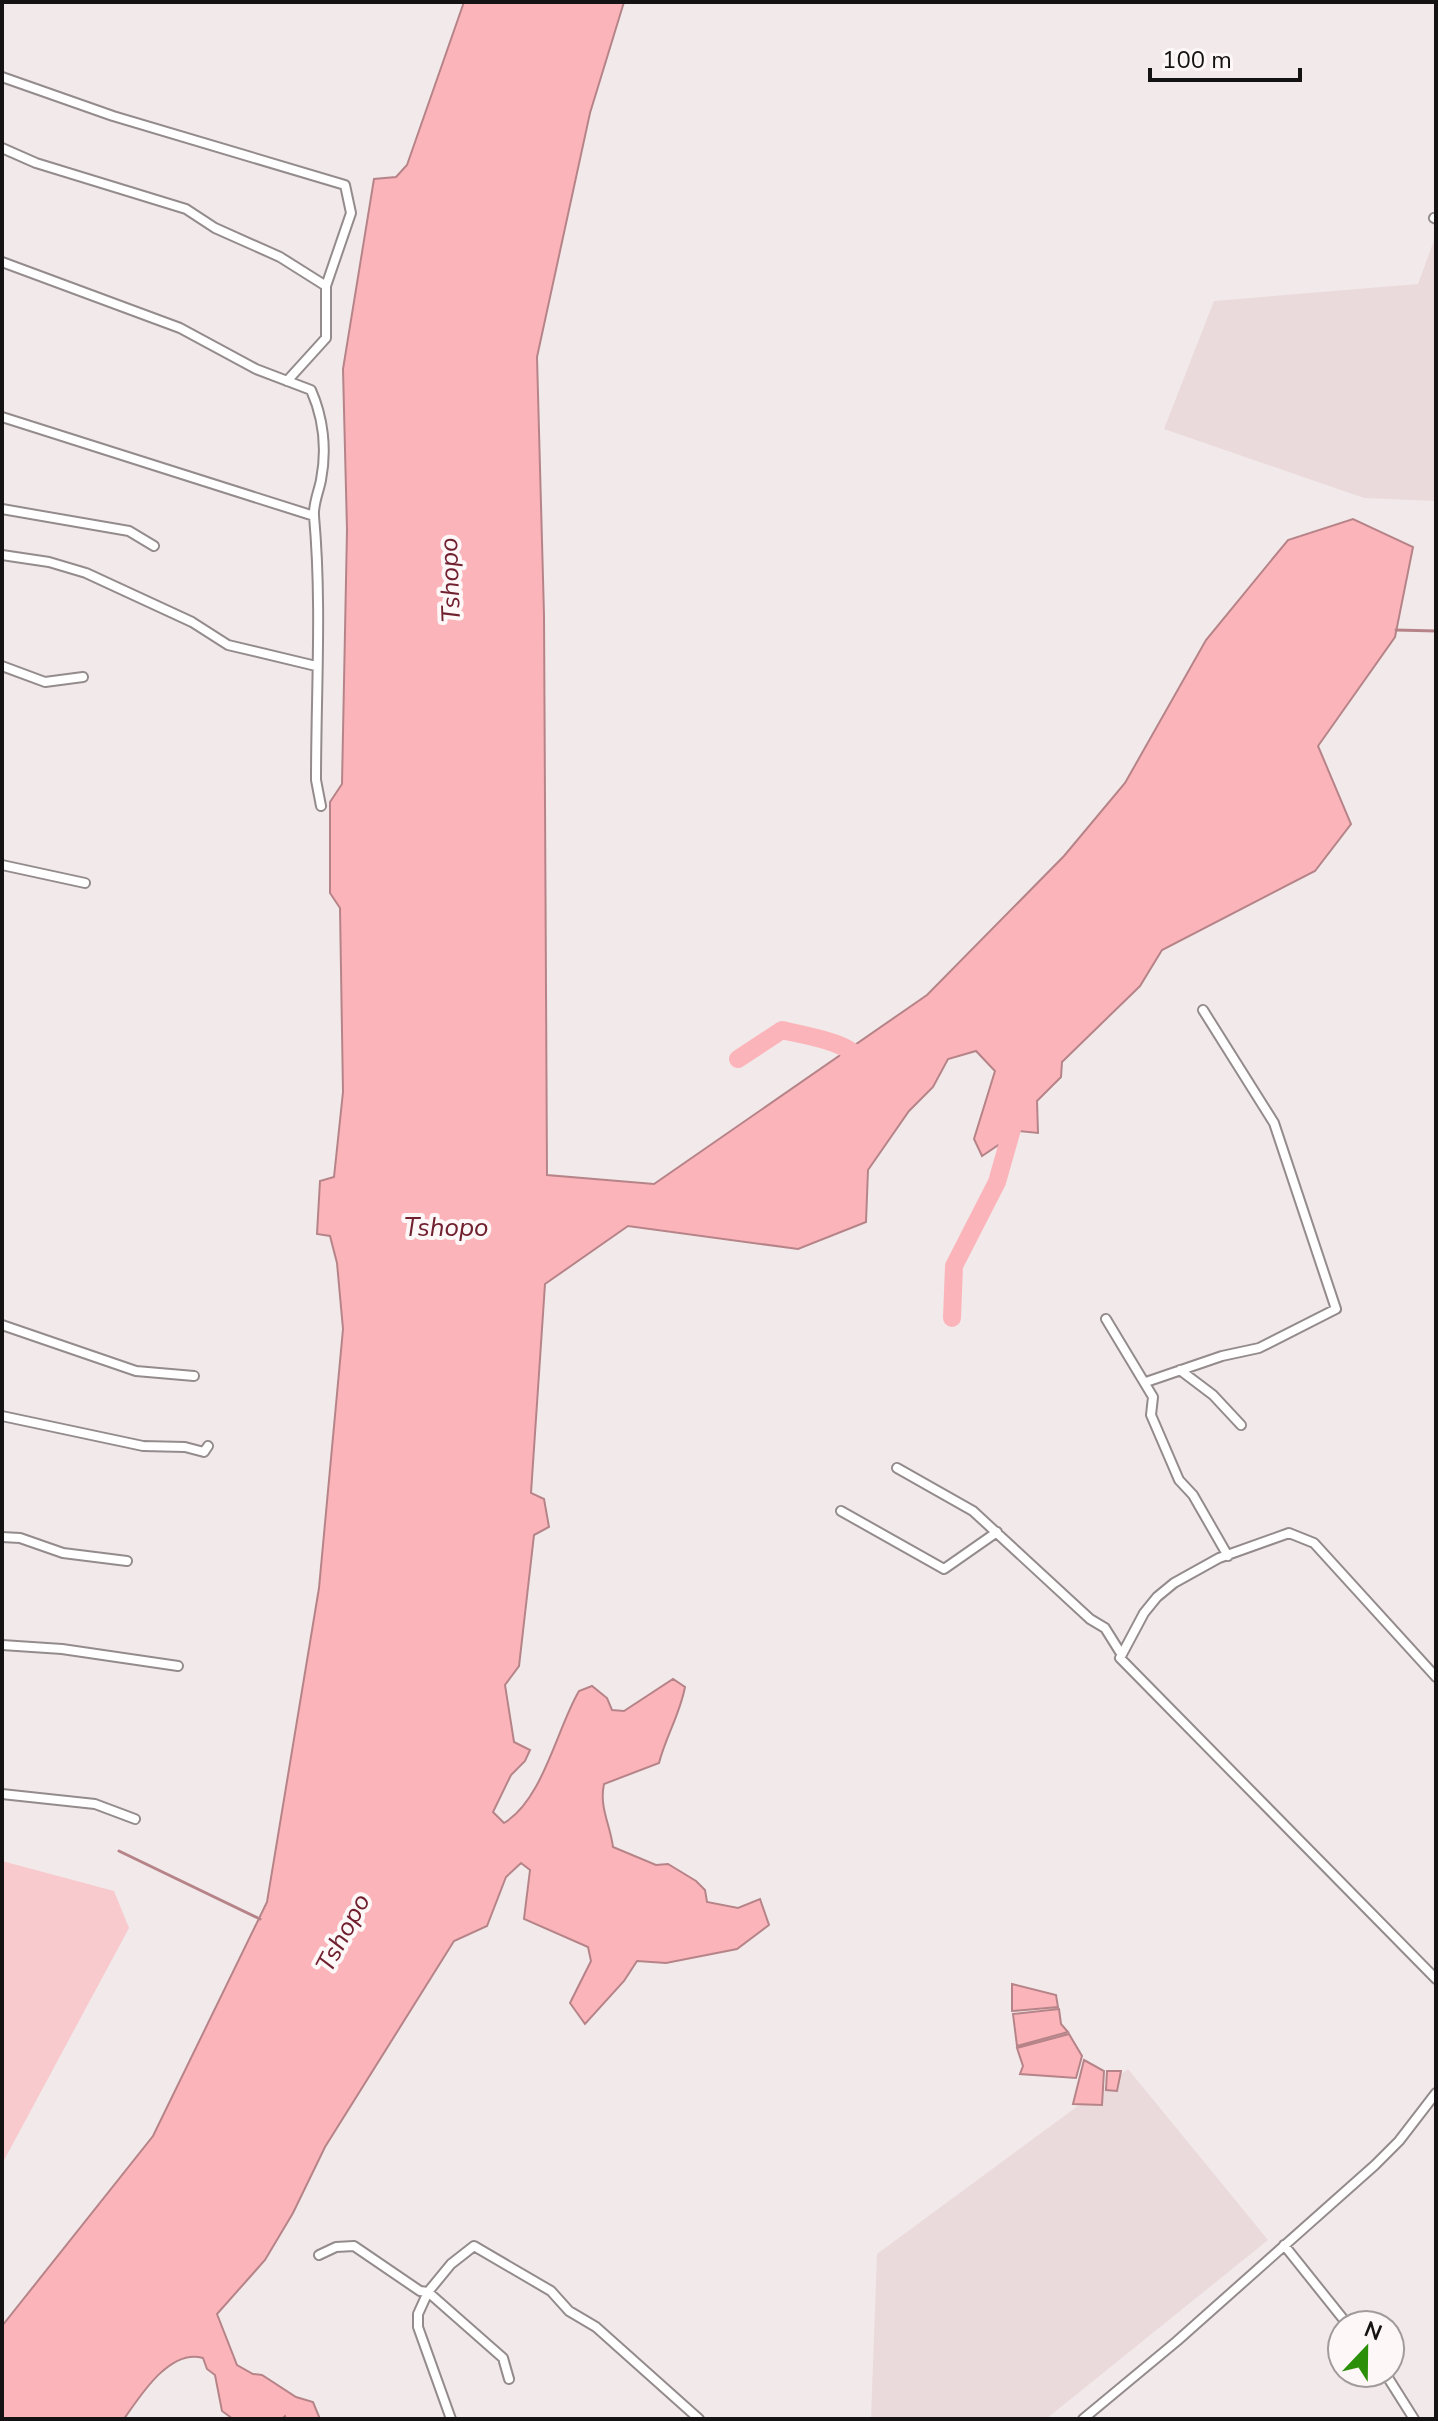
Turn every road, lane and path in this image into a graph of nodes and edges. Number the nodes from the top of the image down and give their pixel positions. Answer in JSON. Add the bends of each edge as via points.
{"nodes":[{"id":1,"x":2,"y":77,"type":"edge"},
{"id":2,"x":2,"y":148,"type":"edge"},
{"id":3,"x":2,"y":262,"type":"edge"},
{"id":4,"x":326,"y":286,"type":"junction"},
{"id":5,"x":287,"y":381,"type":"junction"},
{"id":6,"x":2,"y":417,"type":"edge"},
{"id":7,"x":2,"y":509,"type":"edge"},
{"id":8,"x":314,"y":516,"type":"junction"},
{"id":9,"x":154,"y":546,"type":"dead end"},
{"id":10,"x":2,"y":555,"type":"edge"},
{"id":11,"x":2,"y":666,"type":"edge"},
{"id":12,"x":316,"y":666,"type":"junction"},
{"id":13,"x":83,"y":677,"type":"dead end"},
{"id":14,"x":321,"y":806,"type":"dead end"},
{"id":15,"x":2,"y":865,"type":"edge"},
{"id":16,"x":85,"y":883,"type":"dead end"},
{"id":17,"x":1203,"y":1010,"type":"dead end"},
{"id":18,"x":1106,"y":1319,"type":"dead end"},
{"id":19,"x":2,"y":1325,"type":"edge"},
{"id":20,"x":1180,"y":1370,"type":"junction"},
{"id":21,"x":194,"y":1376,"type":"dead end"},
{"id":22,"x":1146,"y":1382,"type":"junction"},
{"id":23,"x":2,"y":1416,"type":"edge"},
{"id":24,"x":1241,"y":1425,"type":"dead end"},
{"id":25,"x":208,"y":1446,"type":"dead end"},
{"id":26,"x":897,"y":1468,"type":"dead end"},
{"id":27,"x":841,"y":1511,"type":"dead end"},
{"id":28,"x":997,"y":1532,"type":"junction"},
{"id":29,"x":2,"y":1537,"type":"edge"},
{"id":30,"x":1228,"y":1556,"type":"junction"},
{"id":31,"x":127,"y":1561,"type":"dead end"},
{"id":32,"x":2,"y":1645,"type":"edge"},
{"id":33,"x":1120,"y":1652,"type":"junction"},
{"id":34,"x":178,"y":1666,"type":"dead end"},
{"id":35,"x":1436,"y":1677,"type":"edge"},
{"id":36,"x":2,"y":1794,"type":"edge"},
{"id":37,"x":135,"y":1819,"type":"dead end"},
{"id":38,"x":1436,"y":1979,"type":"edge"},
{"id":39,"x":1436,"y":2093,"type":"edge"},
{"id":40,"x":1284,"y":2245,"type":"junction"},
{"id":41,"x":319,"y":2255,"type":"dead end"},
{"id":42,"x":428,"y":2292,"type":"junction"},
{"id":43,"x":1335,"y":2309,"type":"edge"},
{"id":44,"x":509,"y":2379,"type":"dead end"},
{"id":45,"x":1395,"y":2389,"type":"edge"},
{"id":46,"x":451,"y":2419,"type":"edge"},
{"id":47,"x":699,"y":2419,"type":"edge"},
{"id":48,"x":1083,"y":2419,"type":"edge"},
{"id":49,"x":1414,"y":2419,"type":"edge"}],
"edges":[{"from":1,"to":4,"type":"street","via":[[345,185],[351,213]]},
{"from":2,"to":4,"type":"street","via":[[186,209]]},
{"from":3,"to":5,"type":"street","via":[[180,328]]},
{"from":4,"to":5,"type":"street","via":[[326,338]]},
{"from":5,"to":8,"type":"street","via":[[307,386],[320,412],[322,476]]},
{"from":6,"to":8,"type":"street"},
{"from":7,"to":9,"type":"street","via":[[129,531]]},
{"from":8,"to":12,"type":"street","via":[[320,612]]},
{"from":10,"to":12,"type":"street","via":[[86,573],[192,622],[228,645]]},
{"from":11,"to":13,"type":"street","via":[[45,682]]},
{"from":12,"to":14,"type":"street","via":[[316,780]]},
{"from":15,"to":16,"type":"street"},
{"from":17,"to":20,"type":"street","via":[[1274,1123],[1336,1309],[1259,1348]]},
{"from":18,"to":22,"type":"street"},
{"from":19,"to":21,"type":"street","via":[[136,1371]]},
{"from":20,"to":22,"type":"street"},
{"from":20,"to":24,"type":"street"},
{"from":22,"to":30,"type":"street","via":[[1153,1397],[1151,1415],[1179,1480]]},
{"from":23,"to":25,"type":"street","via":[[143,1446],[204,1452]]},
{"from":26,"to":28,"type":"street","via":[[973,1511]]},
{"from":27,"to":28,"type":"street","via":[[944,1569]]},
{"from":28,"to":33,"type":"street","via":[[1105,1628]]},
{"from":29,"to":31,"type":"street","via":[[63,1553]]},
{"from":30,"to":33,"type":"street","via":[[1197,1569],[1157,1597]]},
{"from":30,"to":35,"type":"street","via":[[1289,1533],[1314,1543]]},
{"from":32,"to":34,"type":"street"},
{"from":33,"to":38,"type":"street","via":[[1121,1661]]},
{"from":36,"to":37,"type":"street","via":[[95,1804]]},
{"from":39,"to":40,"type":"street","via":[[1399,2141]]},
{"from":40,"to":43,"type":"street"},
{"from":40,"to":48,"type":"street"},
{"from":41,"to":42,"type":"street","via":[[354,2246]]},
{"from":42,"to":44,"type":"street","via":[[503,2358]]},
{"from":42,"to":46,"type":"street","via":[[418,2327]]},
{"from":42,"to":47,"type":"street","via":[[474,2246],[551,2291]]},
{"from":45,"to":49,"type":"street"}]}
